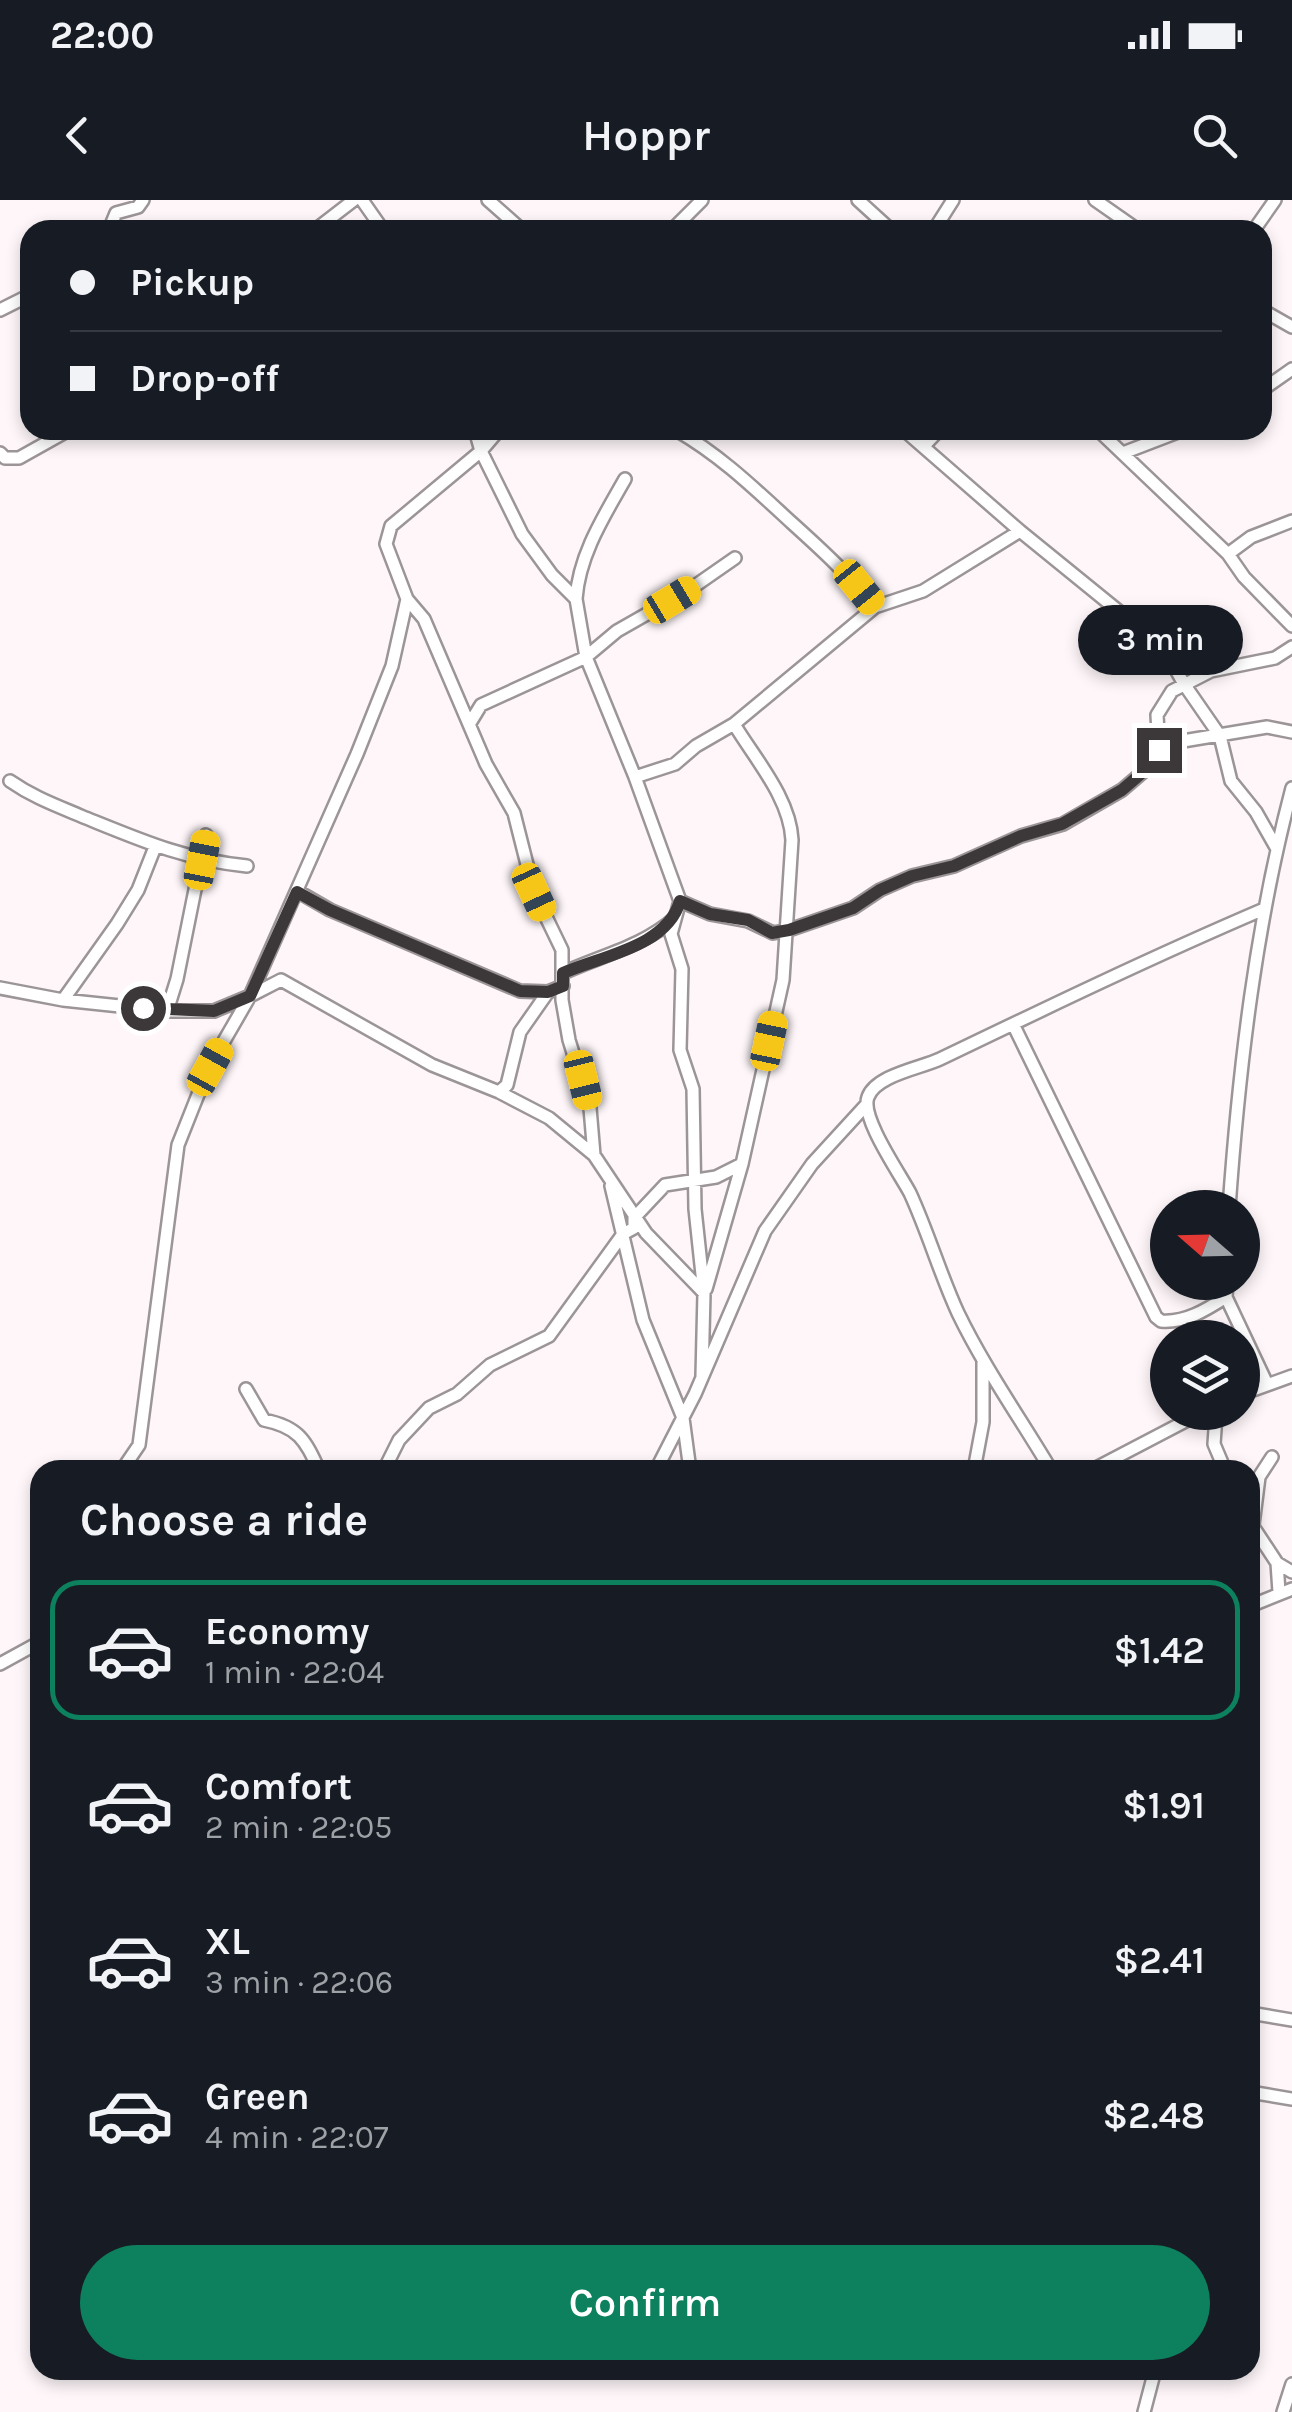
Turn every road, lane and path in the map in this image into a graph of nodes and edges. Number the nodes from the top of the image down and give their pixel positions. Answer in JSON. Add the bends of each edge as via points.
{"nodes":[{"id":1,"x":143,"y":200,"type":"edge"},
{"id":2,"x":354,"y":200,"type":"edge"},
{"id":3,"x":488,"y":200,"type":"edge"},
{"id":4,"x":858,"y":200,"type":"edge"},
{"id":5,"x":1096,"y":200,"type":"edge"},
{"id":6,"x":700,"y":201,"type":"edge"},
{"id":7,"x":113,"y":220,"type":"edge"},
{"id":8,"x":327,"y":220,"type":"edge"},
{"id":9,"x":511,"y":220,"type":"edge"},
{"id":10,"x":682,"y":220,"type":"edge"},
{"id":11,"x":880,"y":220,"type":"edge"},
{"id":12,"x":1122,"y":220,"type":"edge"},
{"id":13,"x":51,"y":440,"type":"edge"},
{"id":14,"x":478,"y":440,"type":"edge"},
{"id":15,"x":490,"y":440,"type":"edge"},
{"id":16,"x":693,"y":440,"type":"edge"},
{"id":17,"x":916,"y":440,"type":"edge"},
{"id":18,"x":930,"y":440,"type":"edge"},
{"id":19,"x":1109,"y":440,"type":"edge"},
{"id":20,"x":1156,"y":440,"type":"edge"},
{"id":21,"x":924,"y":446,"type":"junction"},
{"id":22,"x":481,"y":451,"type":"junction"},
{"id":23,"x":1123,"y":452,"type":"junction"},
{"id":24,"x":0,"y":453,"type":"edge"},
{"id":25,"x":626,"y":479,"type":"dead end"},
{"id":26,"x":1292,"y":521,"type":"edge"},
{"id":27,"x":1020,"y":531,"type":"junction"},
{"id":28,"x":1228,"y":554,"type":"junction"},
{"id":29,"x":735,"y":558,"type":"dead end"},
{"id":30,"x":407,"y":599,"type":"junction"},
{"id":31,"x":576,"y":599,"type":"junction"},
{"id":32,"x":875,"y":607,"type":"junction"},
{"id":33,"x":1292,"y":626,"type":"edge"},
{"id":34,"x":1292,"y":647,"type":"edge"},
{"id":35,"x":586,"y":656,"type":"junction"},
{"id":36,"x":1184,"y":684,"type":"junction"},
{"id":37,"x":470,"y":723,"type":"junction"},
{"id":38,"x":734,"y":724,"type":"junction"},
{"id":39,"x":1292,"y":732,"type":"edge"},
{"id":40,"x":1220,"y":736,"type":"junction"},
{"id":41,"x":1159,"y":750,"type":"junction"},
{"id":42,"x":635,"y":777,"type":"junction"},
{"id":43,"x":10,"y":781,"type":"dead end"},
{"id":44,"x":1292,"y":788,"type":"edge"},
{"id":45,"x":206,"y":834,"type":"dead end"},
{"id":46,"x":156,"y":847,"type":"junction"},
{"id":47,"x":1277,"y":849,"type":"junction"},
{"id":48,"x":202,"y":860,"type":"junction"},
{"id":49,"x":247,"y":866,"type":"dead end"},
{"id":50,"x":297,"y":892,"type":"junction"},
{"id":51,"x":680,"y":901,"type":"junction"},
{"id":52,"x":1264,"y":909,"type":"junction"},
{"id":53,"x":675,"y":918,"type":"junction"},
{"id":54,"x":789,"y":930,"type":"junction"},
{"id":55,"x":563,"y":980,"type":"junction"},
{"id":56,"x":0,"y":988,"type":"edge"},
{"id":57,"x":548,"y":992,"type":"junction"},
{"id":58,"x":250,"y":996,"type":"junction"},
{"id":59,"x":64,"y":1000,"type":"junction"},
{"id":60,"x":166,"y":1011,"type":"junction"},
{"id":61,"x":1013,"y":1024,"type":"junction"},
{"id":62,"x":499,"y":1092,"type":"junction"},
{"id":63,"x":867,"y":1104,"type":"junction"},
{"id":64,"x":594,"y":1155,"type":"junction"},
{"id":65,"x":742,"y":1164,"type":"junction"},
{"id":66,"x":610,"y":1178,"type":"junction"},
{"id":67,"x":694,"y":1180,"type":"junction"},
{"id":68,"x":1230,"y":1190,"type":"edge"},
{"id":69,"x":634,"y":1218,"type":"junction"},
{"id":70,"x":623,"y":1234,"type":"junction"},
{"id":71,"x":704,"y":1293,"type":"junction"},
{"id":72,"x":1223,"y":1300,"type":"edge"},
{"id":73,"x":1227,"y":1300,"type":"edge"},
{"id":74,"x":983,"y":1356,"type":"junction"},
{"id":75,"x":702,"y":1376,"type":"junction"},
{"id":76,"x":1292,"y":1376,"type":"edge"},
{"id":77,"x":1267,"y":1384,"type":"junction"},
{"id":78,"x":1260,"y":1387,"type":"edge"},
{"id":79,"x":246,"y":1389,"type":"dead end"},
{"id":80,"x":683,"y":1418,"type":"junction"},
{"id":81,"x":1176,"y":1430,"type":"edge"},
{"id":82,"x":1212,"y":1430,"type":"edge"},
{"id":83,"x":1272,"y":1457,"type":"dead end"},
{"id":84,"x":128,"y":1460,"type":"edge"},
{"id":85,"x":314,"y":1460,"type":"edge"},
{"id":86,"x":389,"y":1460,"type":"edge"},
{"id":87,"x":661,"y":1460,"type":"edge"},
{"id":88,"x":689,"y":1460,"type":"edge"},
{"id":89,"x":976,"y":1460,"type":"edge"},
{"id":90,"x":1045,"y":1460,"type":"edge"},
{"id":91,"x":1113,"y":1460,"type":"edge"},
{"id":92,"x":1221,"y":1460,"type":"edge"},
{"id":93,"x":1260,"y":1475,"type":"edge"},
{"id":94,"x":1260,"y":1538,"type":"edge"},
{"id":95,"x":1277,"y":1563,"type":"junction"},
{"id":96,"x":1292,"y":1572,"type":"edge"},
{"id":97,"x":1285,"y":1591,"type":"edge"},
{"id":98,"x":1260,"y":1602,"type":"edge"},
{"id":99,"x":30,"y":1648,"type":"edge"},
{"id":100,"x":0,"y":1664,"type":"edge"},
{"id":101,"x":1260,"y":2015,"type":"edge"},
{"id":102,"x":1292,"y":2020,"type":"edge"},
{"id":103,"x":1260,"y":2095,"type":"edge"},
{"id":104,"x":1292,"y":2099,"type":"edge"},
{"id":105,"x":1152,"y":2380,"type":"edge"},
{"id":106,"x":1292,"y":2384,"type":"edge"},
{"id":107,"x":1144,"y":2412,"type":"edge"},
{"id":108,"x":1283,"y":2412,"type":"edge"}],
"edges":[{"from":1,"to":7,"type":"street"},
{"from":2,"to":8,"type":"street"},
{"from":3,"to":9,"type":"street"},
{"from":4,"to":11,"type":"street"},
{"from":5,"to":12,"type":"street"},
{"from":6,"to":10,"type":"street"},
{"from":13,"to":24,"type":"street","via":[[18,458]]},
{"from":14,"to":22,"type":"street"},
{"from":15,"to":22,"type":"street"},
{"from":16,"to":32,"type":"street","via":[[842,566]]},
{"from":17,"to":21,"type":"street"},
{"from":18,"to":21,"type":"street"},
{"from":19,"to":23,"type":"street"},
{"from":20,"to":23,"type":"street"},
{"from":21,"to":27,"type":"street"},
{"from":22,"to":30,"type":"street","via":[[391,526],[386,544]]},
{"from":22,"to":31,"type":"street","via":[[522,534]]},
{"from":23,"to":28,"type":"street"},
{"from":25,"to":31,"type":"street","via":[[590,546]]},
{"from":26,"to":28,"type":"street","via":[[1250,537]]},
{"from":27,"to":32,"type":"street","via":[[923,591]]},
{"from":27,"to":36,"type":"street","via":[[1164,648]]},
{"from":28,"to":33,"type":"street"},
{"from":29,"to":35,"type":"street"},
{"from":30,"to":37,"type":"street","via":[[424,619]]},
{"from":30,"to":50,"type":"street","via":[[392,666]]},
{"from":31,"to":35,"type":"street"},
{"from":32,"to":38,"type":"street"},
{"from":34,"to":36,"type":"street"},
{"from":35,"to":37,"type":"street","via":[[481,705]]},
{"from":35,"to":42,"type":"street"},
{"from":36,"to":40,"type":"street"},
{"from":36,"to":41,"type":"street","via":[[1172,690],[1157,716]]},
{"from":37,"to":55,"type":"street","via":[[514,813],[534,892],[562,950]]},
{"from":38,"to":42,"type":"street","via":[[675,764]]},
{"from":38,"to":54,"type":"street","via":[[791,820]]},
{"from":39,"to":40,"type":"street","via":[[1267,727]]},
{"from":40,"to":41,"type":"street"},
{"from":40,"to":47,"type":"street","via":[[1232,780]]},
{"from":41,"to":54,"type":"street","via":[[1122,790],[1062,824],[912,876],[853,908]]},
{"from":42,"to":51,"type":"street"},
{"from":43,"to":46,"type":"street","via":[[35,798]]},
{"from":44,"to":47,"type":"street"},
{"from":45,"to":48,"type":"street"},
{"from":46,"to":48,"type":"street"},
{"from":46,"to":59,"type":"street","via":[[118,924]]},
{"from":47,"to":52,"type":"street"},
{"from":48,"to":49,"type":"street"},
{"from":48,"to":60,"type":"street"},
{"from":50,"to":57,"type":"street","via":[[520,991]]},
{"from":50,"to":58,"type":"street"},
{"from":51,"to":53,"type":"street"},
{"from":51,"to":54,"type":"street","via":[[772,933]]},
{"from":52,"to":61,"type":"street"},
{"from":52,"to":68,"type":"street"},
{"from":53,"to":55,"type":"street","via":[[633,947]]},
{"from":53,"to":67,"type":"street","via":[[671,934],[682,970],[680,1050],[693,1089]]},
{"from":54,"to":65,"type":"street"},
{"from":55,"to":57,"type":"street"},
{"from":55,"to":64,"type":"street"},
{"from":56,"to":59,"type":"street"},
{"from":57,"to":62,"type":"street","via":[[520,1032],[508,1085]]},
{"from":58,"to":60,"type":"street","via":[[214,1011]]},
{"from":58,"to":62,"type":"street","via":[[281,980],[432,1065]]},
{"from":58,"to":84,"type":"street","via":[[210,1067],[178,1145],[138,1445]]},
{"from":59,"to":60,"type":"street"},
{"from":61,"to":63,"type":"street","via":[[886,1079]]},
{"from":61,"to":72,"type":"street","via":[[1156,1317],[1179,1320]]},
{"from":62,"to":64,"type":"street","via":[[549,1118]]},
{"from":63,"to":74,"type":"street"},
{"from":63,"to":75,"type":"street","via":[[812,1164],[766,1231]]},
{"from":64,"to":66,"type":"street"},
{"from":65,"to":67,"type":"street"},
{"from":65,"to":71,"type":"street"},
{"from":66,"to":69,"type":"street"},
{"from":66,"to":70,"type":"street"},
{"from":67,"to":69,"type":"street","via":[[665,1185]]},
{"from":67,"to":71,"type":"street"},
{"from":69,"to":70,"type":"street","via":[[634,1228]]},
{"from":69,"to":71,"type":"street"},
{"from":70,"to":80,"type":"street","via":[[643,1320]]},
{"from":70,"to":86,"type":"street","via":[[549,1336],[429,1408]]},
{"from":71,"to":75,"type":"street"},
{"from":73,"to":77,"type":"street"},
{"from":74,"to":89,"type":"street"},
{"from":74,"to":90,"type":"street"},
{"from":75,"to":80,"type":"street"},
{"from":76,"to":77,"type":"street"},
{"from":77,"to":78,"type":"street"},
{"from":79,"to":85,"type":"street","via":[[264,1420],[304,1438]]},
{"from":80,"to":87,"type":"street"},
{"from":80,"to":88,"type":"street"},
{"from":81,"to":91,"type":"street"},
{"from":82,"to":92,"type":"street"},
{"from":83,"to":93,"type":"street"},
{"from":94,"to":95,"type":"street"},
{"from":95,"to":96,"type":"street"},
{"from":95,"to":97,"type":"street"},
{"from":97,"to":98,"type":"street"},
{"from":99,"to":100,"type":"street"},
{"from":101,"to":102,"type":"street"},
{"from":103,"to":104,"type":"street"},
{"from":105,"to":107,"type":"street"},
{"from":106,"to":108,"type":"street"}]}
